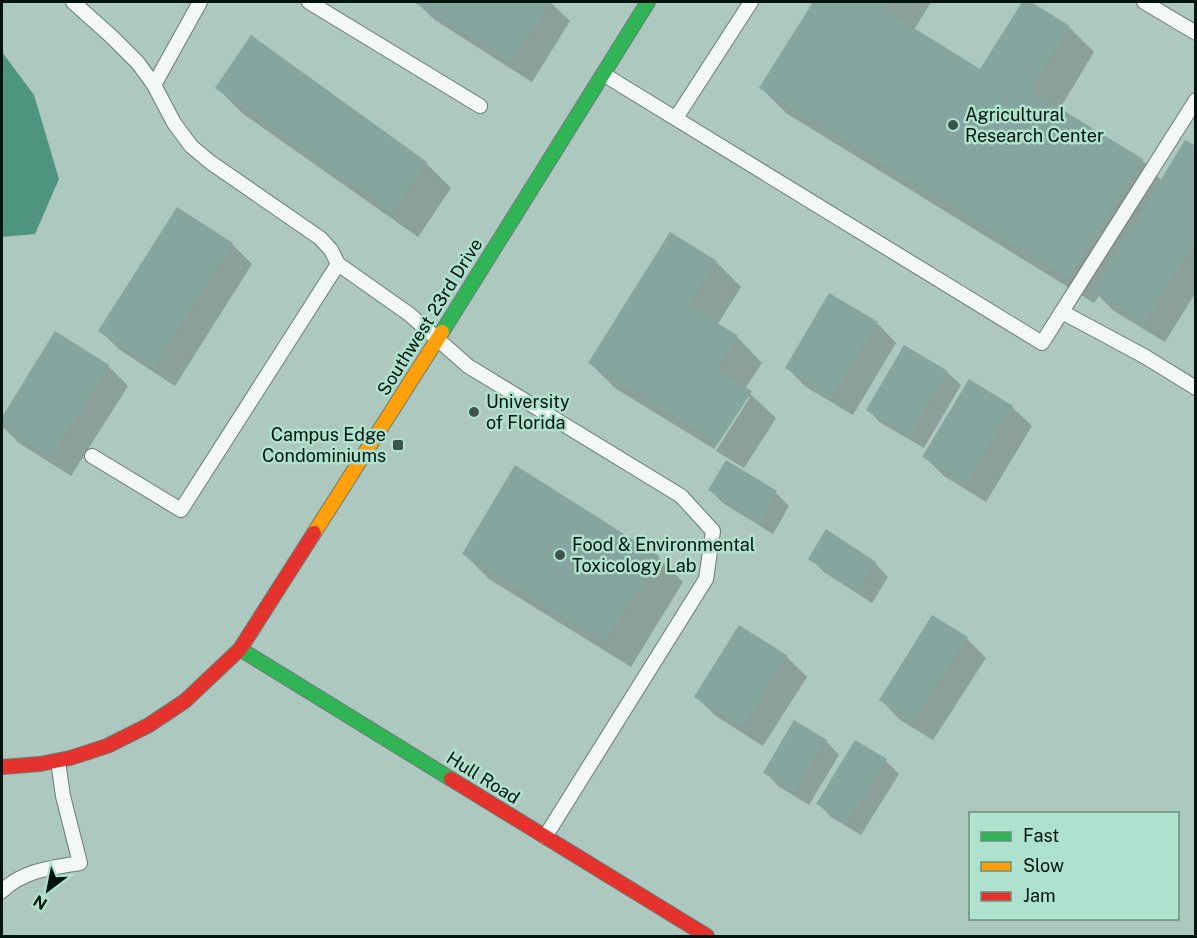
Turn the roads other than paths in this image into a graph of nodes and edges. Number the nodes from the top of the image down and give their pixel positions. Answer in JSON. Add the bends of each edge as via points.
{"nodes":[{"id":1,"x":73,"y":2,"type":"edge"},
{"id":2,"x":200,"y":2,"type":"edge"},
{"id":3,"x":309,"y":2,"type":"edge"},
{"id":4,"x":648,"y":2,"type":"edge"},
{"id":5,"x":751,"y":2,"type":"edge"},
{"id":6,"x":1144,"y":2,"type":"edge"},
{"id":7,"x":1196,"y":33,"type":"edge"},
{"id":8,"x":603,"y":74,"type":"junction"},
{"id":9,"x":154,"y":85,"type":"junction"},
{"id":10,"x":1196,"y":100,"type":"edge"},
{"id":11,"x":480,"y":106,"type":"dead end"},
{"id":12,"x":676,"y":118,"type":"junction"},
{"id":13,"x":338,"y":264,"type":"junction"},
{"id":14,"x":1062,"y":312,"type":"junction"},
{"id":15,"x":437,"y":340,"type":"junction"},
{"id":16,"x":1196,"y":388,"type":"edge"},
{"id":17,"x":92,"y":456,"type":"dead end"},
{"id":18,"x":240,"y":649,"type":"junction"},
{"id":19,"x":58,"y":761,"type":"junction"},
{"id":20,"x":2,"y":767,"type":"edge"},
{"id":21,"x":545,"y":837,"type":"junction"},
{"id":22,"x":2,"y":891,"type":"edge"},
{"id":23,"x":707,"y":936,"type":"edge"}],
"edges":[{"from":1,"to":9,"type":"lane","via":[[138,63]]},
{"from":2,"to":9,"type":"lane"},
{"from":3,"to":11,"type":"lane"},
{"from":4,"to":8,"type":"street","name":"Southwest 23rd Drive"},
{"from":5,"to":12,"type":"lane"},
{"from":6,"to":7,"type":"lane"},
{"from":8,"to":12,"type":"lane"},
{"from":8,"to":15,"type":"street","name":"Southwest 23rd Drive"},
{"from":9,"to":13,"type":"lane","via":[[191,146],[320,238]]},
{"from":10,"to":14,"type":"lane"},
{"from":12,"to":14,"type":"lane","via":[[1042,343]]},
{"from":13,"to":15,"type":"lane","via":[[409,314]]},
{"from":13,"to":17,"type":"lane","via":[[181,510]]},
{"from":14,"to":16,"type":"lane"},
{"from":15,"to":18,"type":"street","name":"Southwest 23rd Drive"},
{"from":15,"to":21,"type":"lane","via":[[468,366],[681,496],[713,531],[706,579]]},
{"from":18,"to":19,"type":"street","name":"Southwest 23rd Drive","via":[[202,686],[157,721],[107,746]]},
{"from":18,"to":21,"type":"street","name":"Hull Road"},
{"from":19,"to":20,"type":"street","name":"Southwest 23rd Drive"},
{"from":19,"to":22,"type":"lane","via":[[80,863],[31,872]]},
{"from":21,"to":23,"type":"street","name":"Hull Road"}]}
